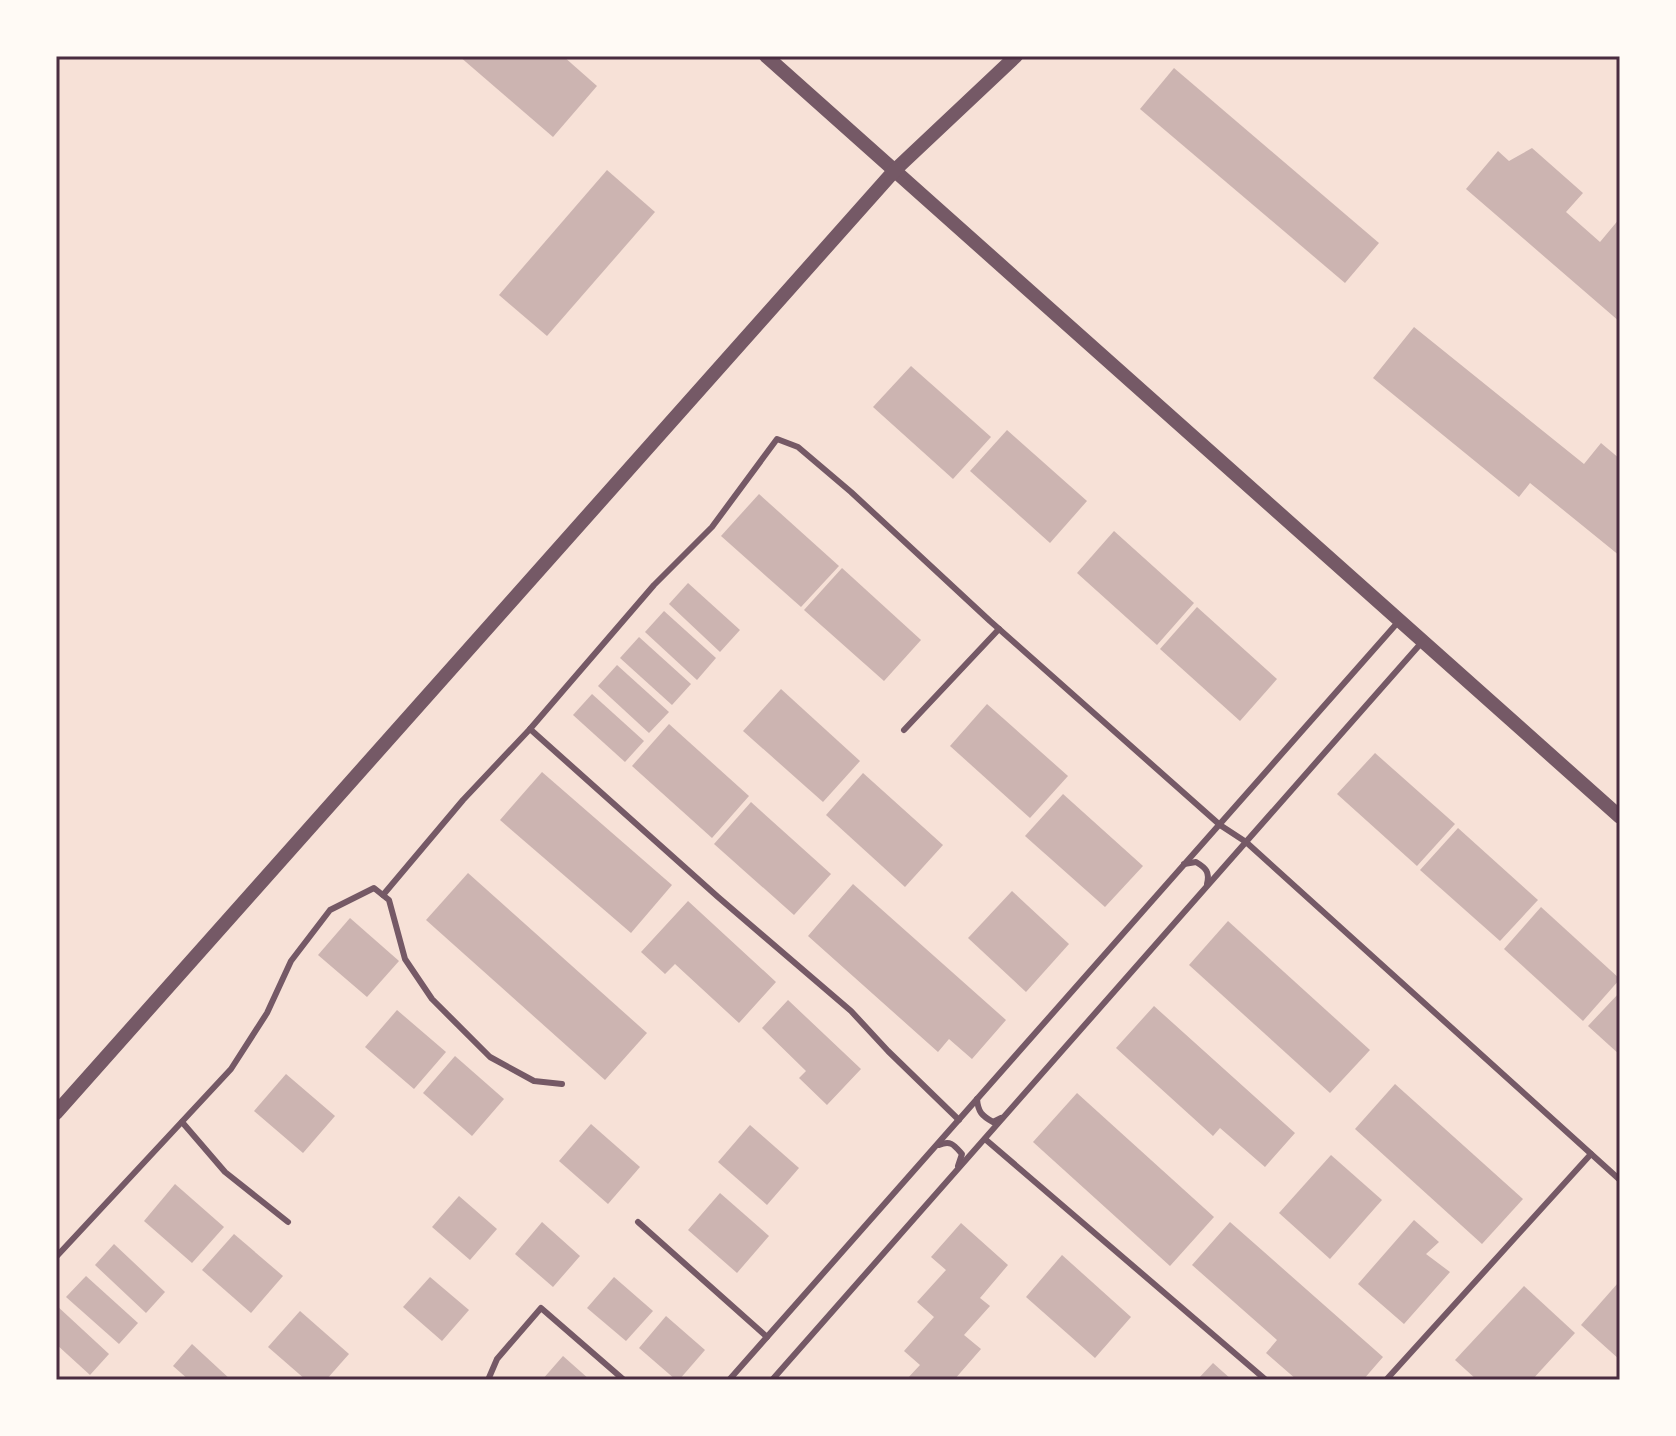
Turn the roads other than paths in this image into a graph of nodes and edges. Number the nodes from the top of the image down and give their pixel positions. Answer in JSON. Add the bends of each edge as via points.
{"nodes":[{"id":1,"x":766,"y":56,"type":"edge"},
{"id":2,"x":1016,"y":56,"type":"edge"},
{"id":3,"x":895,"y":170,"type":"junction"},
{"id":4,"x":1400,"y":620,"type":"junction"},
{"id":5,"x":999,"y":629,"type":"junction"},
{"id":6,"x":1424,"y":641,"type":"junction"},
{"id":7,"x":530,"y":729,"type":"junction"},
{"id":8,"x":904,"y":730,"type":"dead end"},
{"id":9,"x":1620,"y":817,"type":"edge"},
{"id":10,"x":1220,"y":825,"type":"junction"},
{"id":11,"x":1246,"y":842,"type":"junction"},
{"id":12,"x":1184,"y":864,"type":"junction"},
{"id":13,"x":1206,"y":887,"type":"junction"},
{"id":14,"x":383,"y":895,"type":"junction"},
{"id":15,"x":562,"y":1084,"type":"dead end"},
{"id":16,"x":977,"y":1099,"type":"junction"},
{"id":17,"x":56,"y":1113,"type":"edge"},
{"id":18,"x":1004,"y":1117,"type":"junction"},
{"id":19,"x":959,"y":1120,"type":"junction"},
{"id":20,"x":182,"y":1122,"type":"junction"},
{"id":21,"x":985,"y":1139,"type":"junction"},
{"id":22,"x":935,"y":1146,"type":"junction"},
{"id":23,"x":1591,"y":1154,"type":"junction"},
{"id":24,"x":957,"y":1170,"type":"junction"},
{"id":25,"x":1620,"y":1180,"type":"edge"},
{"id":26,"x":288,"y":1222,"type":"dead end"},
{"id":27,"x":638,"y":1222,"type":"dead end"},
{"id":28,"x":56,"y":1257,"type":"edge"},
{"id":29,"x":767,"y":1337,"type":"junction"},
{"id":30,"x":488,"y":1380,"type":"edge"},
{"id":31,"x":624,"y":1380,"type":"edge"},
{"id":32,"x":729,"y":1380,"type":"edge"},
{"id":33,"x":772,"y":1380,"type":"edge"},
{"id":34,"x":1266,"y":1380,"type":"edge"},
{"id":35,"x":1386,"y":1380,"type":"edge"}],
"edges":[{"from":1,"to":3,"type":"street"},
{"from":2,"to":3,"type":"street"},
{"from":3,"to":4,"type":"street"},
{"from":3,"to":17,"type":"street"},
{"from":4,"to":6,"type":"street"},
{"from":4,"to":10,"type":"lane"},
{"from":5,"to":7,"type":"lane","via":[[809,456],[777,439],[712,527],[654,585]]},
{"from":5,"to":8,"type":"lane"},
{"from":5,"to":10,"type":"lane"},
{"from":6,"to":9,"type":"street"},
{"from":6,"to":11,"type":"lane"},
{"from":7,"to":14,"type":"lane"},
{"from":7,"to":19,"type":"lane","via":[[851,1011]]},
{"from":10,"to":11,"type":"lane"},
{"from":10,"to":12,"type":"lane"},
{"from":11,"to":13,"type":"lane"},
{"from":11,"to":23,"type":"lane"},
{"from":12,"to":13,"type":"lane","via":[[1196,862],[1208,871]]},
{"from":12,"to":16,"type":"lane"},
{"from":13,"to":18,"type":"lane"},
{"from":14,"to":15,"type":"lane","via":[[389,900],[405,959],[432,999],[490,1057],[534,1081]]},
{"from":14,"to":20,"type":"lane","via":[[374,888],[330,910],[291,961],[267,1013],[231,1069]]},
{"from":16,"to":18,"type":"lane","via":[[982,1116],[993,1122]]},
{"from":16,"to":19,"type":"lane"},
{"from":18,"to":21,"type":"lane"},
{"from":19,"to":22,"type":"lane"},
{"from":20,"to":26,"type":"lane","via":[[225,1172]]},
{"from":20,"to":28,"type":"lane"},
{"from":21,"to":24,"type":"lane"},
{"from":21,"to":34,"type":"lane"},
{"from":22,"to":24,"type":"lane","via":[[953,1144],[962,1154]]},
{"from":22,"to":29,"type":"lane"},
{"from":23,"to":25,"type":"lane"},
{"from":23,"to":35,"type":"lane"},
{"from":24,"to":33,"type":"lane"},
{"from":27,"to":29,"type":"lane"},
{"from":29,"to":32,"type":"lane"},
{"from":30,"to":31,"type":"lane","via":[[497,1359],[541,1308]]}]}
